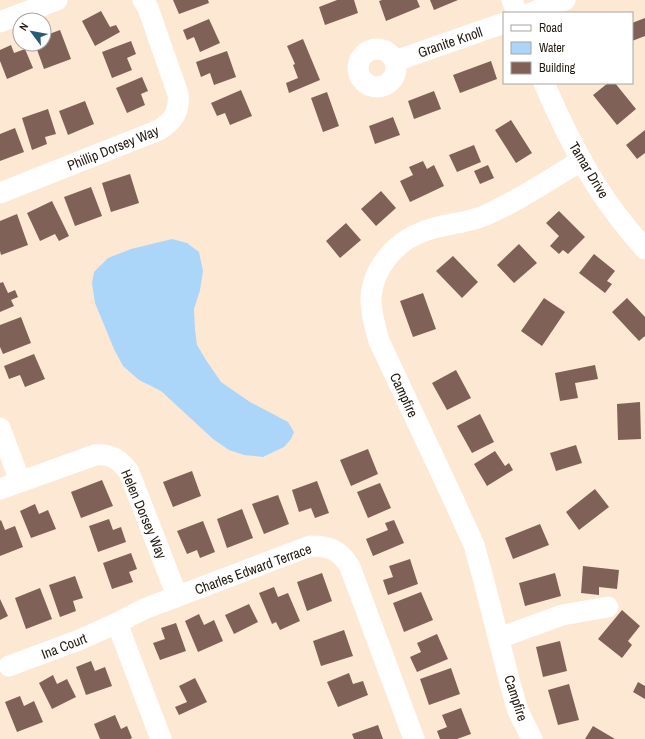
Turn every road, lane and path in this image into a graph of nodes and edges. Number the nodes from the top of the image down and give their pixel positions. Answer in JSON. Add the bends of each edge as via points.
{"nodes":[{"id":1,"x":57,"y":0,"type":"edge"},
{"id":2,"x":143,"y":0,"type":"edge"},
{"id":3,"x":512,"y":0,"type":"edge"},
{"id":4,"x":565,"y":0,"type":"edge"},
{"id":5,"x":517,"y":12,"type":"edge"},
{"id":6,"x":534,"y":12,"type":"edge"},
{"id":7,"x":0,"y":22,"type":"edge"},
{"id":8,"x":503,"y":23,"type":"edge"},
{"id":9,"x":396,"y":61,"type":"dead end"},
{"id":10,"x":544,"y":84,"type":"edge"},
{"id":11,"x":582,"y":160,"type":"junction"},
{"id":12,"x":0,"y":193,"type":"edge"},
{"id":13,"x":645,"y":249,"type":"edge"},
{"id":14,"x":0,"y":428,"type":"edge"},
{"id":15,"x":20,"y":481,"type":"junction"},
{"id":16,"x":0,"y":489,"type":"edge"},
{"id":17,"x":178,"y":596,"type":"junction"},
{"id":18,"x":608,"y":607,"type":"dead end"},
{"id":19,"x":117,"y":623,"type":"junction"},
{"id":20,"x":499,"y":638,"type":"junction"},
{"id":21,"x":9,"y":666,"type":"dead end"},
{"id":22,"x":161,"y":739,"type":"edge"},
{"id":23,"x":414,"y":739,"type":"edge"},
{"id":24,"x":532,"y":739,"type":"edge"}],
"edges":[{"from":1,"to":7,"type":"street"},
{"from":2,"to":12,"type":"street","name":"Phillip Dorsey Way","via":[[178,94],[177,110],[169,124]]},
{"from":3,"to":5,"type":"street"},
{"from":4,"to":6,"type":"street"},
{"from":8,"to":9,"type":"street","name":"Granite Knoll"},
{"from":10,"to":11,"type":"street","name":"Tamar Drive"},
{"from":11,"to":13,"type":"street","name":"Tamar Drive","via":[[600,191]]},
{"from":11,"to":20,"type":"street","name":"Campfire","via":[[528,193],[485,215],[439,226],[409,238],[386,259],[379,270],[371,297],[379,341],[474,545]]},
{"from":14,"to":15,"type":"street"},
{"from":15,"to":16,"type":"street","name":"Helen Dorsey Way"},
{"from":15,"to":17,"type":"street","name":"Helen Dorsey Way","via":[[95,455],[103,454],[124,464]]},
{"from":17,"to":19,"type":"street","name":"Charles Edward Terrace"},
{"from":17,"to":23,"type":"street","name":"Charles Edward Terrace","via":[[310,546],[330,548],[338,552],[350,567]]},
{"from":18,"to":20,"type":"street","via":[[562,615]]},
{"from":19,"to":21,"type":"street","name":"Ina Court"},
{"from":19,"to":22,"type":"street"},
{"from":20,"to":24,"type":"street","name":"Campfire","via":[[518,711]]}]}
